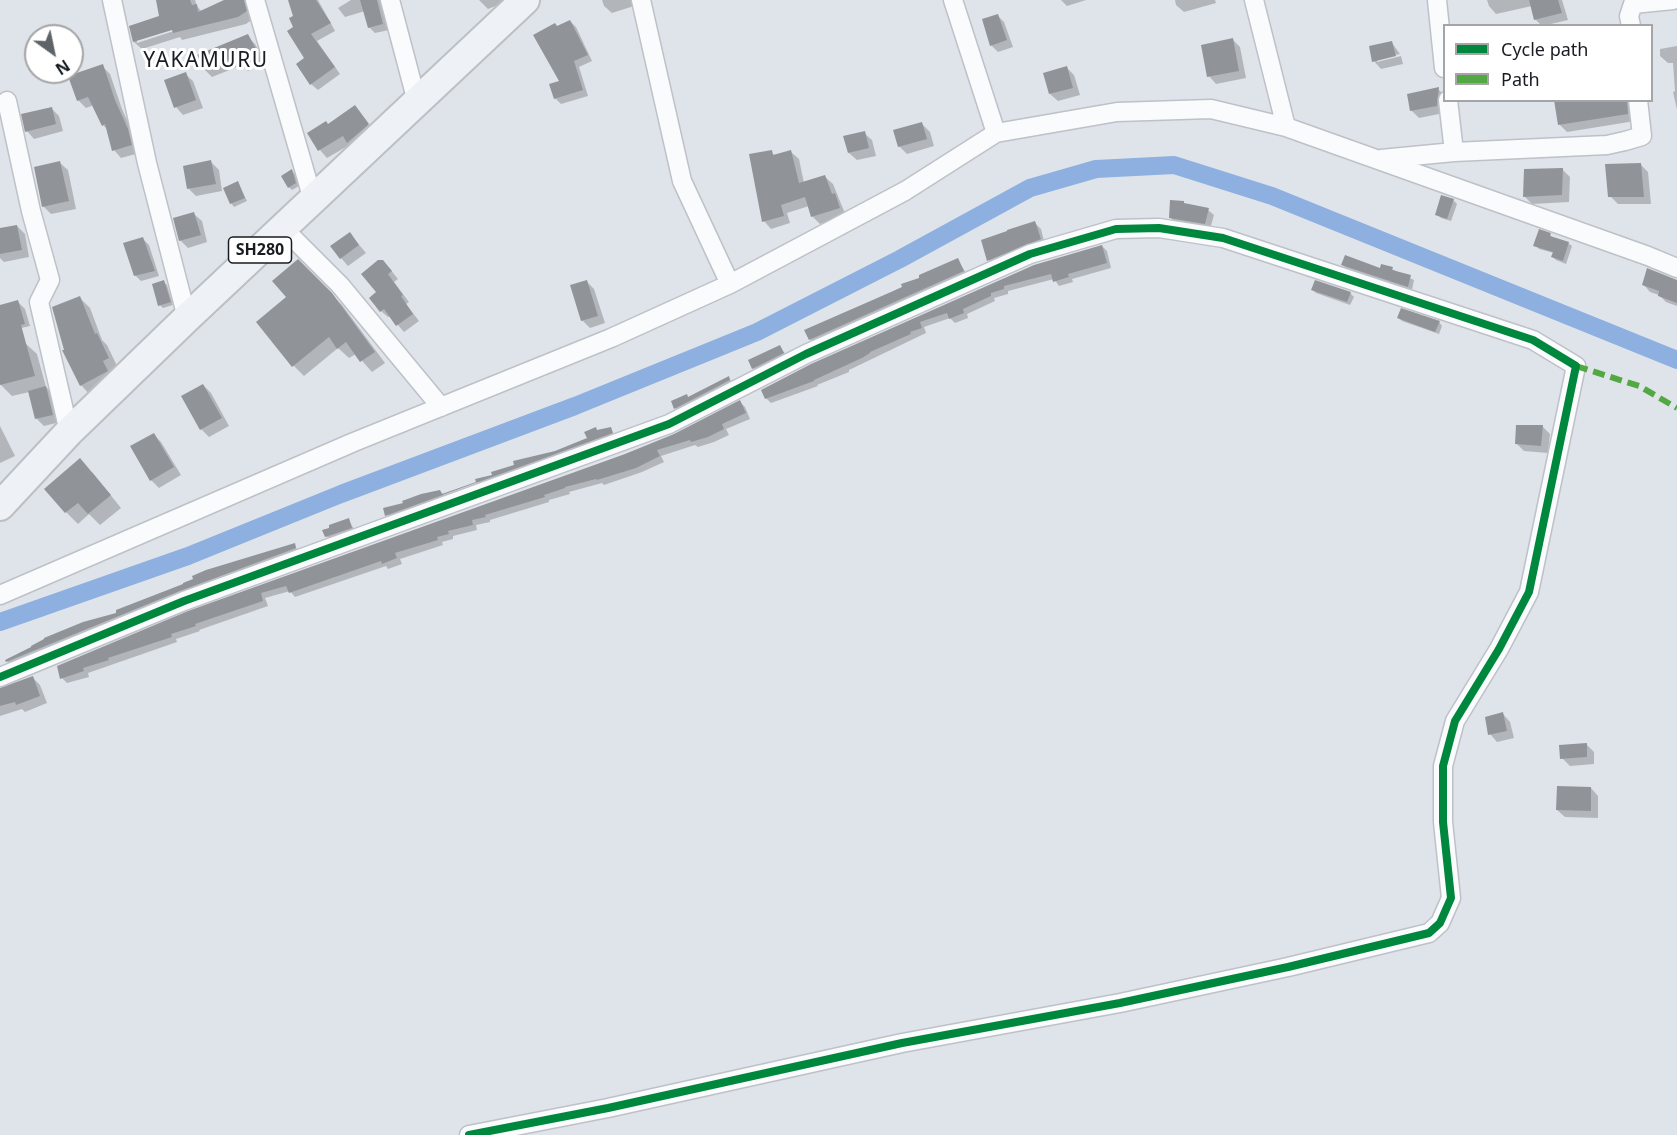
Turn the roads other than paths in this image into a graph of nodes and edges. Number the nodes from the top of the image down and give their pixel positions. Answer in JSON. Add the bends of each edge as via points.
{"nodes":[{"id":1,"x":112,"y":0,"type":"edge"},
{"id":2,"x":255,"y":0,"type":"edge"},
{"id":3,"x":390,"y":0,"type":"edge"},
{"id":4,"x":641,"y":0,"type":"edge"},
{"id":5,"x":953,"y":0,"type":"edge"},
{"id":6,"x":1254,"y":0,"type":"edge"},
{"id":7,"x":1437,"y":0,"type":"edge"},
{"id":8,"x":1673,"y":0,"type":"edge"},
{"id":9,"x":521,"y":1,"type":"edge"},
{"id":10,"x":1630,"y":24,"type":"edge"},
{"id":11,"x":1443,"y":58,"type":"edge"},
{"id":12,"x":7,"y":100,"type":"dead end"},
{"id":13,"x":417,"y":102,"type":"junction"},
{"id":14,"x":1448,"y":102,"type":"edge"},
{"id":15,"x":1638,"y":102,"type":"edge"},
{"id":16,"x":1286,"y":128,"type":"junction"},
{"id":17,"x":996,"y":133,"type":"junction"},
{"id":18,"x":1454,"y":152,"type":"junction"},
{"id":19,"x":1377,"y":160,"type":"junction"},
{"id":20,"x":313,"y":200,"type":"junction"},
{"id":21,"x":283,"y":228,"type":"junction"},
{"id":22,"x":1677,"y":268,"type":"edge"},
{"id":23,"x":730,"y":284,"type":"junction"},
{"id":24,"x":186,"y":318,"type":"junction"},
{"id":25,"x":441,"y":407,"type":"junction"},
{"id":26,"x":69,"y":432,"type":"junction"},
{"id":27,"x":0,"y":506,"type":"edge"},
{"id":28,"x":0,"y":595,"type":"edge"},
{"id":29,"x":0,"y":677,"type":"edge"},
{"id":30,"x":469,"y":1135,"type":"edge"}],
"edges":[{"from":1,"to":24,"type":"street"},
{"from":2,"to":20,"type":"street"},
{"from":3,"to":13,"type":"street"},
{"from":4,"to":23,"type":"street","via":[[682,181]]},
{"from":5,"to":17,"type":"street"},
{"from":6,"to":16,"type":"street"},
{"from":7,"to":11,"type":"street"},
{"from":8,"to":10,"type":"street","via":[[1633,4]]},
{"from":9,"to":13,"type":"main road","number":"SH280"},
{"from":12,"to":26,"type":"street","via":[[50,280],[39,302]]},
{"from":13,"to":20,"type":"main road","number":"SH280"},
{"from":14,"to":18,"type":"street"},
{"from":15,"to":18,"type":"street","via":[[1642,136],[1625,141]]},
{"from":16,"to":17,"type":"street","via":[[1211,109],[1117,112]]},
{"from":16,"to":19,"type":"street"},
{"from":17,"to":23,"type":"street","via":[[905,191]]},
{"from":18,"to":19,"type":"street"},
{"from":19,"to":22,"type":"street"},
{"from":20,"to":21,"type":"main road","number":"SH280"},
{"from":21,"to":24,"type":"main road","number":"SH280"},
{"from":21,"to":25,"type":"street","via":[[340,285]]},
{"from":23,"to":25,"type":"street","via":[[611,338]]},
{"from":24,"to":26,"type":"main road","number":"SH280"},
{"from":25,"to":28,"type":"street"},
{"from":26,"to":27,"type":"main road","number":"SH280"},
{"from":29,"to":30,"type":"street","via":[[184,601],[669,424],[806,354],[1030,254],[1116,230],[1159,228],[1223,238],[1533,340],[1576,366],[1529,592],[1455,721],[1443,766],[1443,822],[1451,898],[1440,923],[1429,933],[1119,1003],[902,1043]]}]}
